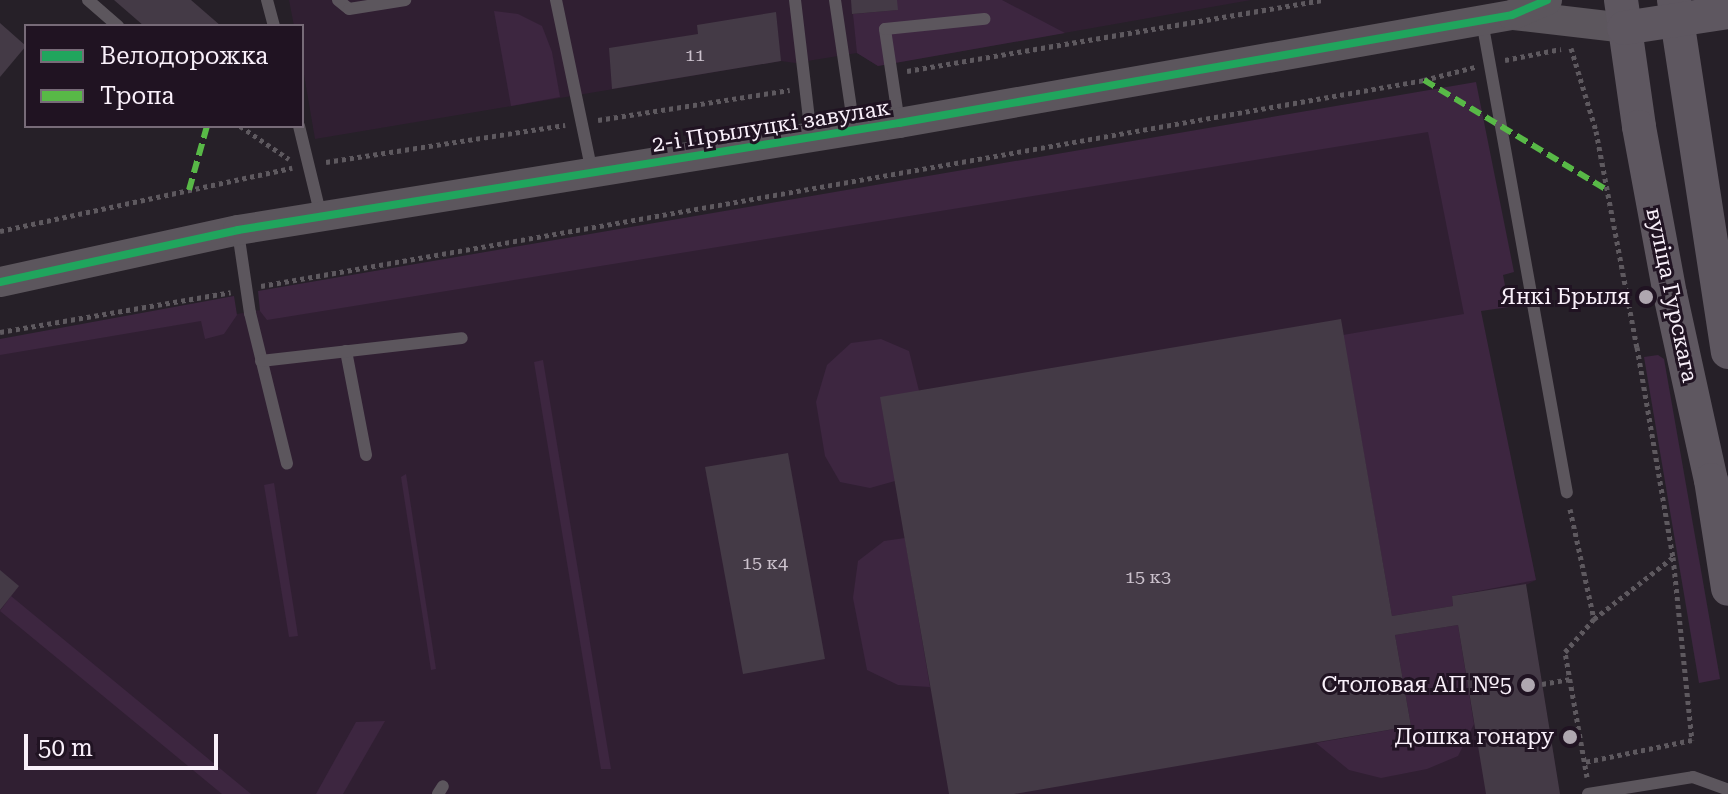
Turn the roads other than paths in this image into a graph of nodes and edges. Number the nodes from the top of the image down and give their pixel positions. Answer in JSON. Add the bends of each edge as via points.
{"nodes":[{"id":1,"x":88,"y":0,"type":"edge"},
{"id":2,"x":267,"y":0,"type":"edge"},
{"id":3,"x":338,"y":0,"type":"edge"},
{"id":4,"x":405,"y":0,"type":"edge"},
{"id":5,"x":556,"y":0,"type":"edge"},
{"id":6,"x":795,"y":0,"type":"edge"},
{"id":7,"x":835,"y":0,"type":"edge"},
{"id":8,"x":1547,"y":0,"type":"edge"},
{"id":9,"x":1675,"y":10,"type":"edge"},
{"id":10,"x":1728,"y":12,"type":"edge"},
{"id":11,"x":1622,"y":14,"type":"edge"},
{"id":12,"x":1512,"y":15,"type":"junction"},
{"id":13,"x":984,"y":19,"type":"dead end"},
{"id":14,"x":1482,"y":21,"type":"junction"},
{"id":15,"x":116,"y":24,"type":"edge"},
{"id":16,"x":273,"y":24,"type":"edge"},
{"id":17,"x":899,"y":123,"type":"junction"},
{"id":18,"x":299,"y":128,"type":"edge"},
{"id":19,"x":854,"y":129,"type":"junction"},
{"id":20,"x":811,"y":136,"type":"junction"},
{"id":21,"x":592,"y":173,"type":"junction"},
{"id":22,"x":321,"y":216,"type":"junction"},
{"id":23,"x":238,"y":230,"type":"junction"},
{"id":24,"x":0,"y":282,"type":"edge"},
{"id":25,"x":462,"y":338,"type":"dead end"},
{"id":26,"x":346,"y":351,"type":"junction"},
{"id":27,"x":1728,"y":352,"type":"edge"},
{"id":28,"x":261,"y":361,"type":"junction"},
{"id":29,"x":366,"y":455,"type":"dead end"},
{"id":30,"x":287,"y":464,"type":"dead end"},
{"id":31,"x":1567,"y":492,"type":"road end"},
{"id":32,"x":1728,"y":589,"type":"edge"},
{"id":33,"x":1669,"y":781,"type":"junction"},
{"id":34,"x":1728,"y":790,"type":"edge"},
{"id":35,"x":1615,"y":792,"type":"edge"},
{"id":36,"x":1589,"y":794,"type":"edge"},
{"id":37,"x":1660,"y":794,"type":"edge"}],
"edges":[{"from":1,"to":15,"type":"lane"},
{"from":2,"to":16,"type":"lane"},
{"from":3,"to":4,"type":"lane","via":[[349,9]]},
{"from":5,"to":21,"type":"lane"},
{"from":6,"to":20,"type":"lane"},
{"from":7,"to":19,"type":"lane"},
{"from":8,"to":12,"type":"street","name":"2-і Прылуцкі завулак"},
{"from":9,"to":10,"type":"main road"},
{"from":9,"to":11,"type":"main road"},
{"from":9,"to":27,"type":"main road","name":"вуліца Гурскага"},
{"from":11,"to":12,"type":"street","name":"2-і Прылуцкі завулак"},
{"from":11,"to":32,"type":"main road","name":"вуліца Гурскага"},
{"from":12,"to":14,"type":"street","name":"2-і Прылуцкі завулак"},
{"from":13,"to":17,"type":"lane","via":[[885,29]]},
{"from":14,"to":17,"type":"street","name":"2-і Прылуцкі завулак"},
{"from":14,"to":31,"type":"lane"},
{"from":17,"to":19,"type":"street","name":"2-і Прылуцкі завулак"},
{"from":18,"to":22,"type":"lane"},
{"from":19,"to":20,"type":"street","name":"2-і Прылуцкі завулак"},
{"from":20,"to":21,"type":"street","name":"2-і Прылуцкі завулак"},
{"from":21,"to":22,"type":"street","name":"2-і Прылуцкі завулак"},
{"from":22,"to":23,"type":"street","name":"2-і Прылуцкі завулак"},
{"from":23,"to":24,"type":"street","name":"2-і Прылуцкі завулак"},
{"from":23,"to":28,"type":"lane"},
{"from":25,"to":26,"type":"lane"},
{"from":26,"to":28,"type":"lane"},
{"from":26,"to":29,"type":"lane"},
{"from":28,"to":30,"type":"lane"},
{"from":33,"to":34,"type":"lane","via":[[1693,777]]},
{"from":33,"to":35,"type":"lane"},
{"from":33,"to":37,"type":"lane"},
{"from":35,"to":36,"type":"lane"}]}
